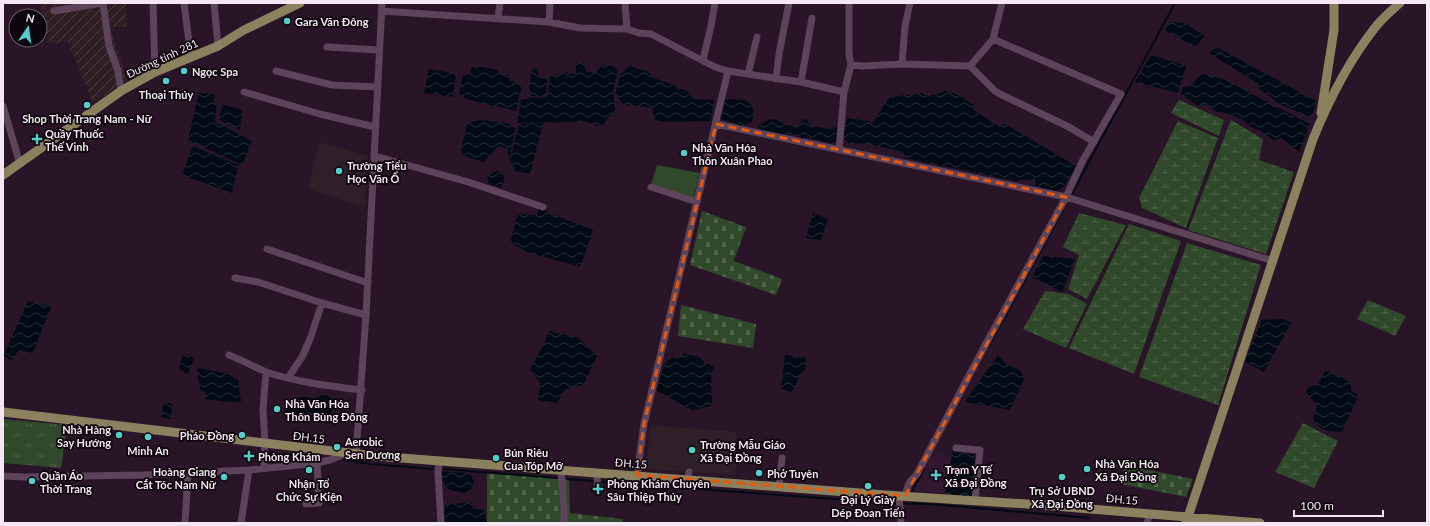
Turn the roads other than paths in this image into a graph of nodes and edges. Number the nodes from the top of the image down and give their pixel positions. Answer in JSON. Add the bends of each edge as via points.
{"nodes":[{"id":1,"x":102,"y":3,"type":"edge"},
{"id":2,"x":153,"y":3,"type":"edge"},
{"id":3,"x":184,"y":3,"type":"edge"},
{"id":4,"x":214,"y":3,"type":"edge"},
{"id":5,"x":300,"y":3,"type":"edge"},
{"id":6,"x":500,"y":3,"type":"edge"},
{"id":7,"x":550,"y":3,"type":"edge"},
{"id":8,"x":625,"y":3,"type":"edge"},
{"id":9,"x":715,"y":3,"type":"edge"},
{"id":10,"x":789,"y":3,"type":"edge"},
{"id":11,"x":849,"y":3,"type":"edge"},
{"id":12,"x":910,"y":3,"type":"edge"},
{"id":13,"x":1002,"y":3,"type":"edge"},
{"id":14,"x":1334,"y":3,"type":"edge"},
{"id":15,"x":1400,"y":3,"type":"edge"},
{"id":16,"x":381,"y":7,"type":"edge"},
{"id":17,"x":54,"y":11,"type":"dead end"},
{"id":18,"x":498,"y":18,"type":"junction"},
{"id":19,"x":812,"y":18,"type":"dead end"},
{"id":20,"x":549,"y":22,"type":"junction"},
{"id":21,"x":628,"y":29,"type":"junction"},
{"id":22,"x":757,"y":38,"type":"dead end"},
{"id":23,"x":993,"y":39,"type":"junction"},
{"id":24,"x":218,"y":46,"type":"junction"},
{"id":25,"x":327,"y":47,"type":"dead end"},
{"id":26,"x":379,"y":50,"type":"junction"},
{"id":27,"x":191,"y":58,"type":"junction"},
{"id":28,"x":702,"y":60,"type":"junction"},
{"id":29,"x":902,"y":64,"type":"junction"},
{"id":30,"x":851,"y":66,"type":"junction"},
{"id":31,"x":970,"y":66,"type":"junction"},
{"id":32,"x":276,"y":71,"type":"dead end"},
{"id":33,"x":728,"y":71,"type":"junction"},
{"id":34,"x":156,"y":72,"type":"junction"},
{"id":35,"x":748,"y":74,"type":"junction"},
{"id":36,"x":776,"y":79,"type":"junction"},
{"id":37,"x":801,"y":82,"type":"junction"},
{"id":38,"x":377,"y":87,"type":"junction"},
{"id":39,"x":121,"y":91,"type":"junction"},
{"id":40,"x":244,"y":92,"type":"dead end"},
{"id":41,"x":844,"y":92,"type":"junction"},
{"id":42,"x":3,"y":106,"type":"edge"},
{"id":43,"x":716,"y":124,"type":"junction"},
{"id":44,"x":1319,"y":124,"type":"junction"},
{"id":45,"x":375,"y":127,"type":"junction"},
{"id":46,"x":1094,"y":142,"type":"junction"},
{"id":47,"x":839,"y":150,"type":"junction"},
{"id":48,"x":375,"y":156,"type":"junction"},
{"id":49,"x":20,"y":164,"type":"junction"},
{"id":50,"x":3,"y":175,"type":"edge"},
{"id":51,"x":651,"y":187,"type":"dead end"},
{"id":52,"x":1066,"y":197,"type":"junction"},
{"id":53,"x":698,"y":202,"type":"junction"},
{"id":54,"x":544,"y":207,"type":"dead end"},
{"id":55,"x":267,"y":248,"type":"dead end"},
{"id":56,"x":1273,"y":261,"type":"junction"},
{"id":57,"x":235,"y":278,"type":"dead end"},
{"id":58,"x":368,"y":283,"type":"junction"},
{"id":59,"x":322,"y":303,"type":"junction"},
{"id":60,"x":366,"y":315,"type":"junction"},
{"id":61,"x":229,"y":355,"type":"dead end"},
{"id":62,"x":266,"y":372,"type":"junction"},
{"id":63,"x":288,"y":378,"type":"junction"},
{"id":64,"x":362,"y":390,"type":"junction"},
{"id":65,"x":3,"y":412,"type":"edge"},
{"id":66,"x":265,"y":443,"type":"junction"},
{"id":67,"x":956,"y":448,"type":"dead end"},
{"id":68,"x":352,"y":454,"type":"junction"},
{"id":69,"x":782,"y":458,"type":"dead end"},
{"id":70,"x":439,"y":461,"type":"junction"},
{"id":71,"x":317,"y":463,"type":"junction"},
{"id":72,"x":264,"y":468,"type":"junction"},
{"id":73,"x":249,"y":470,"type":"junction"},
{"id":74,"x":561,"y":471,"type":"junction"},
{"id":75,"x":188,"y":473,"type":"junction"},
{"id":76,"x":596,"y":473,"type":"junction"},
{"id":77,"x":637,"y":475,"type":"junction"},
{"id":78,"x":3,"y":476,"type":"edge"},
{"id":79,"x":598,"y":485,"type":"dead end"},
{"id":80,"x":779,"y":487,"type":"junction"},
{"id":81,"x":902,"y":496,"type":"junction"},
{"id":82,"x":975,"y":500,"type":"junction"},
{"id":83,"x":306,"y":504,"type":"dead end"},
{"id":84,"x":1150,"y":514,"type":"junction"},
{"id":85,"x":1187,"y":520,"type":"edge"},
{"id":86,"x":1246,"y":522,"type":"edge"},
{"id":87,"x":185,"y":523,"type":"edge"},
{"id":88,"x":241,"y":523,"type":"edge"},
{"id":89,"x":441,"y":523,"type":"edge"},
{"id":90,"x":564,"y":523,"type":"edge"},
{"id":91,"x":901,"y":523,"type":"edge"},
{"id":92,"x":1147,"y":523,"type":"edge"},
{"id":93,"x":1260,"y":523,"type":"edge"}],
"edges":[{"from":1,"to":17,"type":"street"},
{"from":1,"to":39,"type":"street","via":[[109,46],[118,71]]},
{"from":2,"to":34,"type":"street"},
{"from":3,"to":27,"type":"street"},
{"from":4,"to":24,"type":"street"},
{"from":5,"to":24,"type":"main road","name":"Đường tỉnh 281","via":[[244,30]]},
{"from":6,"to":18,"type":"street"},
{"from":7,"to":20,"type":"street"},
{"from":8,"to":21,"type":"street"},
{"from":9,"to":28,"type":"street"},
{"from":10,"to":36,"type":"street"},
{"from":11,"to":30,"type":"street"},
{"from":12,"to":29,"type":"street"},
{"from":13,"to":23,"type":"street"},
{"from":14,"to":44,"type":"main road","via":[[1334,30]]},
{"from":15,"to":44,"type":"main road","via":[[1374,28],[1332,95]]},
{"from":16,"to":18,"type":"street"},
{"from":16,"to":26,"type":"street"},
{"from":18,"to":20,"type":"street"},
{"from":19,"to":37,"type":"street"},
{"from":20,"to":21,"type":"street","via":[[580,28]]},
{"from":21,"to":28,"type":"street","via":[[651,34]]},
{"from":22,"to":35,"type":"street"},
{"from":23,"to":31,"type":"street"},
{"from":23,"to":46,"type":"street","via":[[1121,94]]},
{"from":24,"to":27,"type":"main road","name":"Đường tỉnh 281"},
{"from":25,"to":26,"type":"street"},
{"from":26,"to":38,"type":"street"},
{"from":27,"to":34,"type":"main road","name":"Đường tỉnh 281"},
{"from":28,"to":33,"type":"street"},
{"from":29,"to":30,"type":"street"},
{"from":29,"to":31,"type":"street"},
{"from":30,"to":41,"type":"street"},
{"from":31,"to":46,"type":"street","via":[[995,91]]},
{"from":32,"to":38,"type":"street","via":[[332,85]]},
{"from":33,"to":35,"type":"street"},
{"from":33,"to":43,"type":"street"},
{"from":34,"to":39,"type":"main road","name":"Đường tỉnh 281"},
{"from":35,"to":36,"type":"street"},
{"from":36,"to":37,"type":"street"},
{"from":37,"to":41,"type":"street"},
{"from":38,"to":45,"type":"street"},
{"from":39,"to":49,"type":"main road","name":"Đường tỉnh 281"},
{"from":40,"to":45,"type":"street"},
{"from":41,"to":47,"type":"street"},
{"from":42,"to":49,"type":"street"},
{"from":43,"to":47,"type":"street"},
{"from":43,"to":53,"type":"street"},
{"from":44,"to":56,"type":"main road"},
{"from":45,"to":48,"type":"street"},
{"from":46,"to":52,"type":"street"},
{"from":47,"to":52,"type":"street"},
{"from":48,"to":54,"type":"street"},
{"from":48,"to":58,"type":"street","via":[[370,187]]},
{"from":49,"to":50,"type":"main road","name":"Đường tỉnh 281"},
{"from":51,"to":53,"type":"street"},
{"from":52,"to":56,"type":"street"},
{"from":52,"to":81,"type":"street","via":[[917,474]]},
{"from":53,"to":77,"type":"street","via":[[644,424]]},
{"from":55,"to":58,"type":"street"},
{"from":56,"to":85,"type":"main road"},
{"from":57,"to":59,"type":"street","via":[[258,282]]},
{"from":58,"to":60,"type":"street"},
{"from":59,"to":60,"type":"street"},
{"from":59,"to":63,"type":"street","via":[[302,357]]},
{"from":60,"to":64,"type":"street"},
{"from":61,"to":62,"type":"street"},
{"from":62,"to":63,"type":"street"},
{"from":62,"to":66,"type":"street","via":[[263,410]]},
{"from":63,"to":64,"type":"street"},
{"from":64,"to":68,"type":"street"},
{"from":65,"to":66,"type":"main road","name":"ĐH.15","number":"ĐH.15"},
{"from":66,"to":68,"type":"main road","name":"ĐH.15","number":"ĐH.15"},
{"from":66,"to":72,"type":"street"},
{"from":67,"to":82,"type":"street","via":[[980,450]]},
{"from":68,"to":70,"type":"main road","name":"ĐH.15","number":"ĐH.15"},
{"from":68,"to":71,"type":"street"},
{"from":69,"to":80,"type":"street"},
{"from":70,"to":74,"type":"main road","name":"ĐH.15","number":"ĐH.15"},
{"from":70,"to":89,"type":"street"},
{"from":71,"to":72,"type":"street"},
{"from":71,"to":83,"type":"street","via":[[318,503]]},
{"from":72,"to":73,"type":"street"},
{"from":73,"to":75,"type":"street"},
{"from":73,"to":88,"type":"street"},
{"from":74,"to":76,"type":"main road","name":"ĐH.15","number":"ĐH.15"},
{"from":74,"to":90,"type":"street"},
{"from":75,"to":78,"type":"street"},
{"from":75,"to":87,"type":"street"},
{"from":76,"to":77,"type":"main road","name":"ĐH.15","number":"ĐH.15"},
{"from":76,"to":79,"type":"street"},
{"from":77,"to":80,"type":"main road","name":"ĐH.15","number":"ĐH.15","via":[[688,476]]},
{"from":80,"to":81,"type":"main road","name":"ĐH.15","number":"ĐH.15"},
{"from":81,"to":82,"type":"main road","name":"ĐH.15","number":"ĐH.15"},
{"from":81,"to":91,"type":"street"},
{"from":82,"to":84,"type":"main road","name":"ĐH.15","number":"ĐH.15","via":[[1019,501]]},
{"from":84,"to":85,"type":"main road","name":"ĐH.15","number":"ĐH.15"},
{"from":84,"to":92,"type":"street"},
{"from":85,"to":86,"type":"main road","name":"ĐH.15","number":"ĐH.15"},
{"from":86,"to":93,"type":"main road","name":"ĐH.15","number":"ĐH.15"}]}
